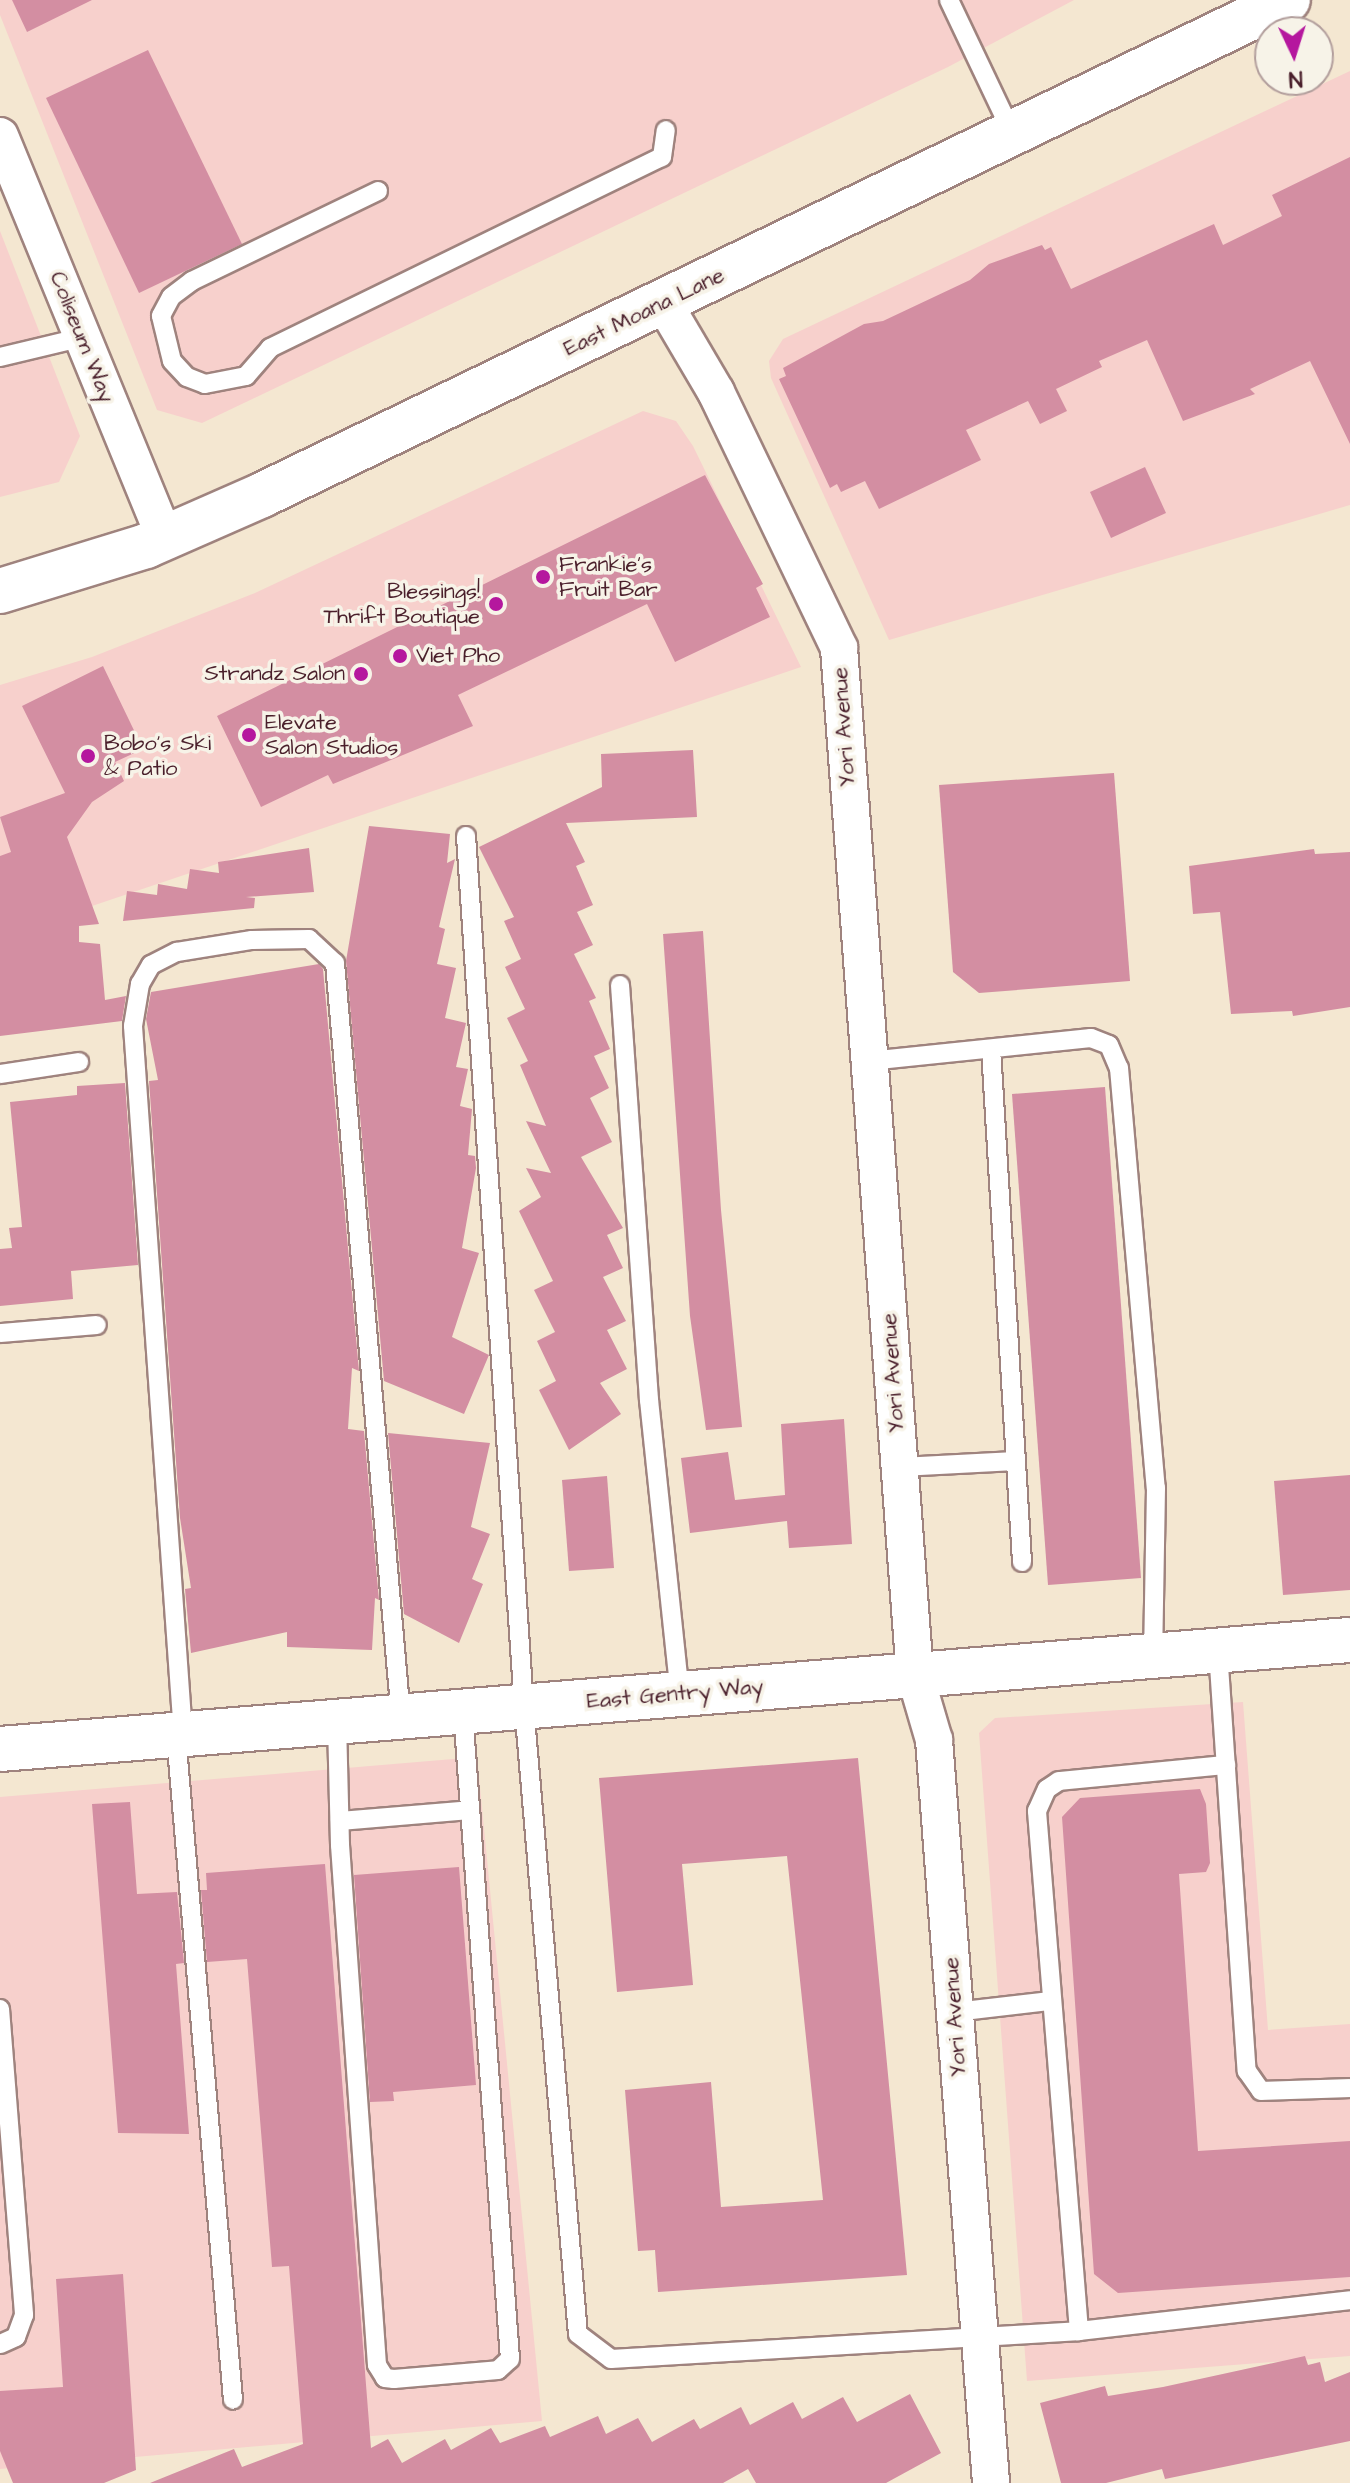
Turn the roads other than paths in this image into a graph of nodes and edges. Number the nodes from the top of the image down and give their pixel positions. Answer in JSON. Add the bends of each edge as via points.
{"nodes":[{"id":1,"x":949,"y":0,"type":"edge"},
{"id":2,"x":1282,"y":1,"type":"edge"},
{"id":3,"x":666,"y":130,"type":"dead end"},
{"id":4,"x":1013,"y":135,"type":"junction"},
{"id":5,"x":0,"y":136,"type":"edge"},
{"id":6,"x":378,"y":191,"type":"dead end"},
{"id":7,"x":663,"y":302,"type":"junction"},
{"id":8,"x":83,"y":337,"type":"junction"},
{"id":9,"x":0,"y":357,"type":"edge"},
{"id":10,"x":165,"y":538,"type":"junction"},
{"id":11,"x":0,"y":591,"type":"edge"},
{"id":12,"x":466,"y":836,"type":"dead end"},
{"id":13,"x":620,"y":985,"type":"dead end"},
{"id":14,"x":991,"y":1049,"type":"junction"},
{"id":15,"x":869,"y":1061,"type":"junction"},
{"id":16,"x":79,"y":1062,"type":"dead end"},
{"id":17,"x":0,"y":1074,"type":"edge"},
{"id":18,"x":97,"y":1325,"type":"dead end"},
{"id":19,"x":0,"y":1333,"type":"edge"},
{"id":20,"x":1016,"y":1461,"type":"junction"},
{"id":21,"x":900,"y":1467,"type":"junction"},
{"id":22,"x":1022,"y":1562,"type":"dead end"},
{"id":23,"x":1350,"y":1640,"type":"edge"},
{"id":24,"x":1218,"y":1651,"type":"junction"},
{"id":25,"x":1153,"y":1656,"type":"junction"},
{"id":26,"x":915,"y":1675,"type":"junction"},
{"id":27,"x":680,"y":1694,"type":"junction"},
{"id":28,"x":524,"y":1706,"type":"junction"},
{"id":29,"x":463,"y":1712,"type":"junction"},
{"id":30,"x":401,"y":1717,"type":"junction"},
{"id":31,"x":337,"y":1722,"type":"junction"},
{"id":32,"x":180,"y":1734,"type":"junction"},
{"id":33,"x":0,"y":1749,"type":"edge"},
{"id":34,"x":1226,"y":1765,"type":"junction"},
{"id":35,"x":470,"y":1810,"type":"junction"},
{"id":36,"x":340,"y":1821,"type":"junction"},
{"id":37,"x":1050,"y":2001,"type":"junction"},
{"id":38,"x":0,"y":2009,"type":"edge"},
{"id":39,"x":955,"y":2012,"type":"junction"},
{"id":40,"x":1350,"y":2088,"type":"edge"},
{"id":41,"x":1350,"y":2300,"type":"edge"},
{"id":42,"x":1079,"y":2331,"type":"junction"},
{"id":43,"x":980,"y":2339,"type":"junction"},
{"id":44,"x":0,"y":2344,"type":"edge"},
{"id":45,"x":233,"y":2400,"type":"dead end"},
{"id":46,"x":991,"y":2483,"type":"edge"}],
"edges":[{"from":1,"to":4,"type":"lane"},
{"from":2,"to":4,"type":"main road","name":"East Moana Lane"},
{"from":3,"to":6,"type":"lane","via":[[662,157],[270,348],[246,376],[205,384],[187,377],[172,361],[161,316],[171,297],[192,281]]},
{"from":4,"to":7,"type":"main road","name":"East Moana Lane"},
{"from":5,"to":8,"type":"street","name":"Coliseum Way"},
{"from":7,"to":10,"type":"main road","name":"East Moana Lane"},
{"from":7,"to":15,"type":"street","name":"Yori Avenue","via":[[716,392],[839,648]]},
{"from":8,"to":9,"type":"lane"},
{"from":8,"to":10,"type":"street","name":"Coliseum Way"},
{"from":10,"to":11,"type":"main road","name":"East Moana Lane"},
{"from":12,"to":28,"type":"lane"},
{"from":13,"to":27,"type":"lane","via":[[649,1400]]},
{"from":14,"to":15,"type":"lane"},
{"from":14,"to":20,"type":"lane"},
{"from":14,"to":25,"type":"lane","via":[[1091,1038],[1109,1045],[1119,1068],[1156,1488]]},
{"from":15,"to":21,"type":"street","name":"Yori Avenue"},
{"from":16,"to":17,"type":"lane"},
{"from":18,"to":19,"type":"lane"},
{"from":20,"to":21,"type":"lane"},
{"from":20,"to":22,"type":"lane"},
{"from":21,"to":26,"type":"street","name":"Yori Avenue"},
{"from":23,"to":24,"type":"main road","name":"East Gentry Way"},
{"from":24,"to":25,"type":"main road","name":"East Gentry Way"},
{"from":24,"to":34,"type":"lane"},
{"from":25,"to":26,"type":"main road","name":"East Gentry Way"},
{"from":26,"to":27,"type":"main road","name":"East Gentry Way"},
{"from":26,"to":39,"type":"street","name":"Yori Avenue","via":[[934,1740]]},
{"from":27,"to":28,"type":"main road","name":"East Gentry Way"},
{"from":28,"to":29,"type":"main road","name":"East Gentry Way"},
{"from":28,"to":43,"type":"lane","via":[[578,2334],[611,2359]]},
{"from":29,"to":30,"type":"main road","name":"East Gentry Way"},
{"from":29,"to":35,"type":"lane"},
{"from":30,"to":31,"type":"main road","name":"East Gentry Way"},
{"from":30,"to":32,"type":"lane","via":[[335,963],[309,939],[252,940],[177,952],[151,965],[140,984],[133,1026]]},
{"from":31,"to":32,"type":"main road","name":"East Gentry Way"},
{"from":31,"to":36,"type":"lane"},
{"from":32,"to":33,"type":"main road","name":"East Gentry Way"},
{"from":32,"to":45,"type":"lane"},
{"from":34,"to":37,"type":"lane","via":[[1059,1781],[1047,1789],[1037,1811],[1036,1832]]},
{"from":34,"to":40,"type":"lane","via":[[1247,2071],[1261,2091]]},
{"from":35,"to":36,"type":"lane"},
{"from":35,"to":36,"type":"lane","via":[[510,2359],[498,2370],[394,2379],[385,2378],[377,2365]]},
{"from":37,"to":39,"type":"lane"},
{"from":37,"to":42,"type":"lane"},
{"from":38,"to":44,"type":"lane","via":[[24,2315],[16,2337]]},
{"from":39,"to":43,"type":"street","name":"Yori Avenue"},
{"from":41,"to":42,"type":"lane"},
{"from":42,"to":43,"type":"lane"},
{"from":43,"to":46,"type":"street","name":"Yori Avenue"}]}
